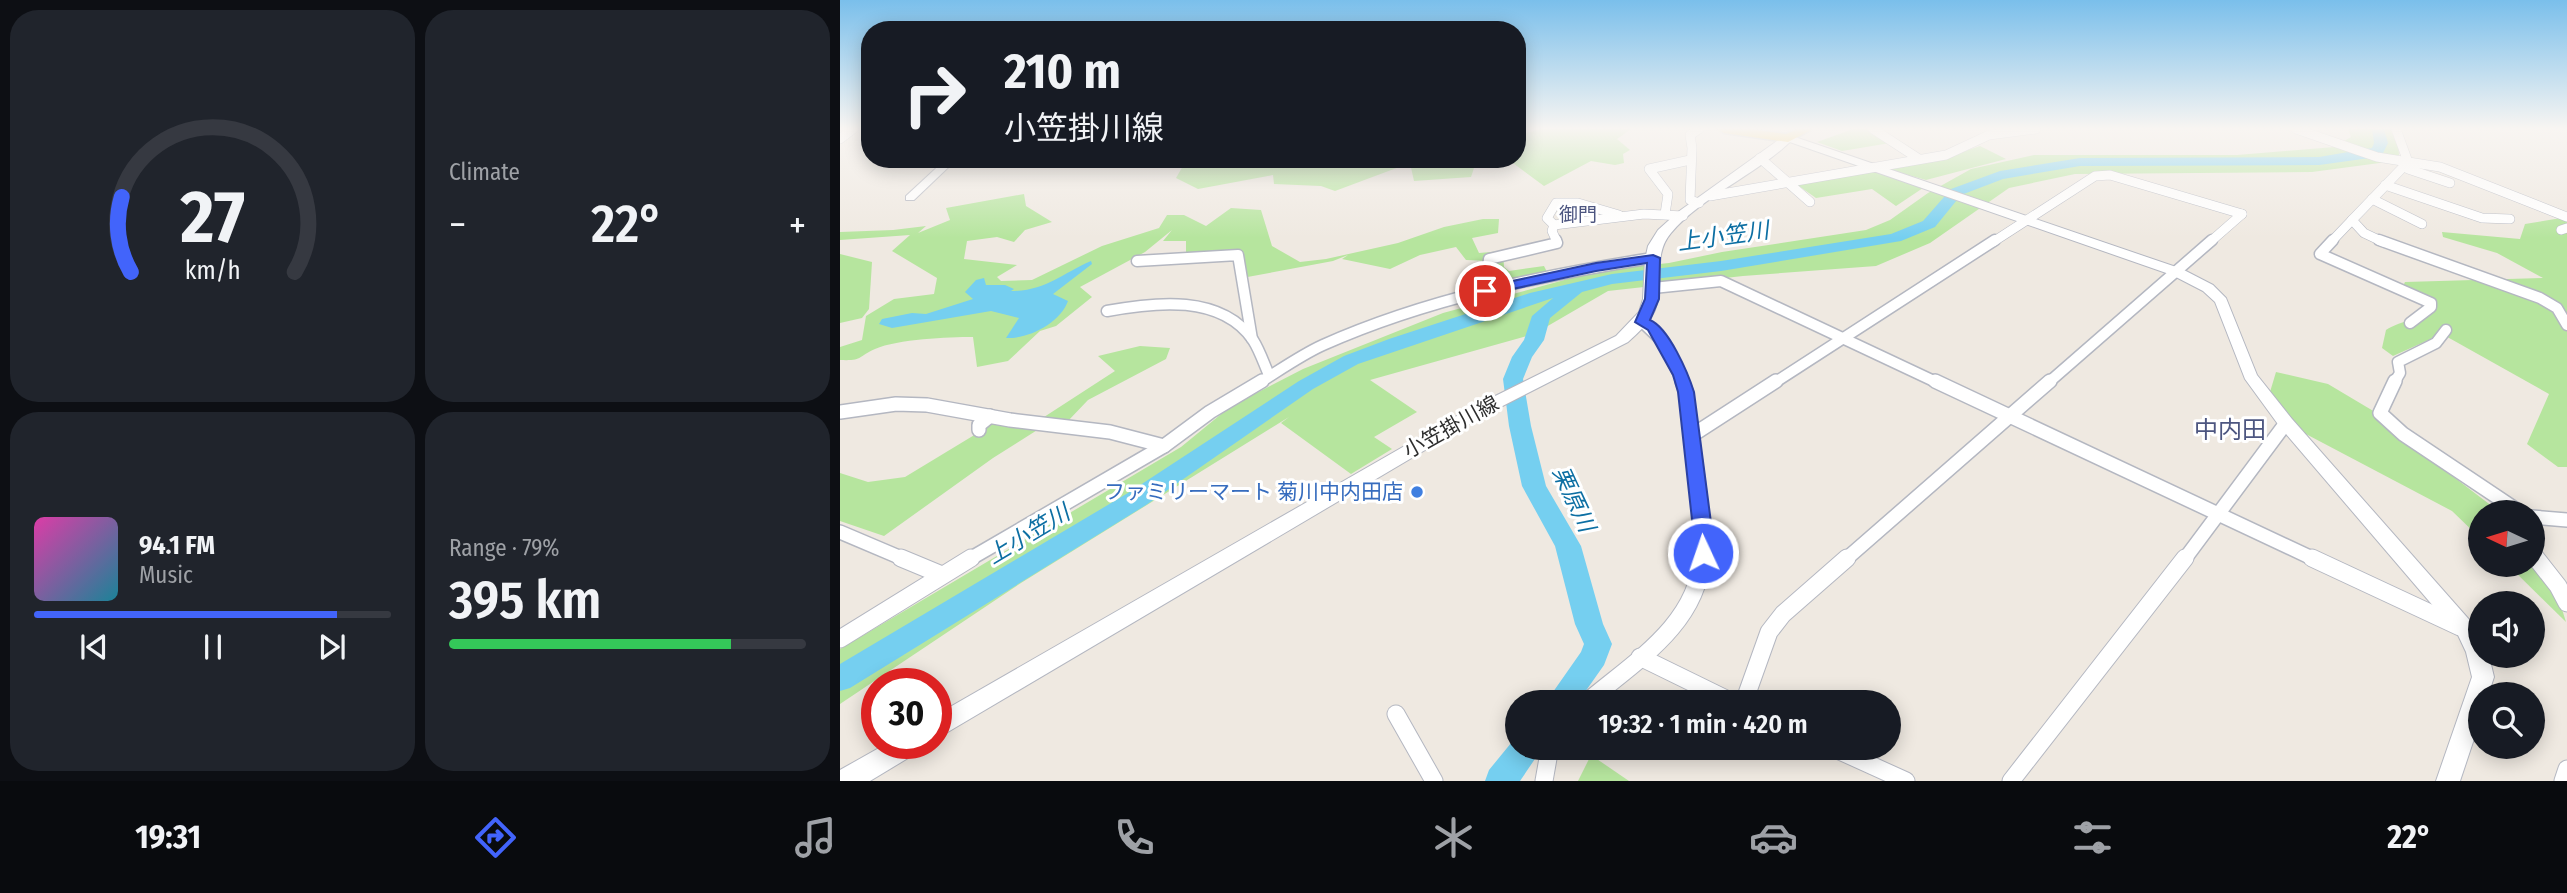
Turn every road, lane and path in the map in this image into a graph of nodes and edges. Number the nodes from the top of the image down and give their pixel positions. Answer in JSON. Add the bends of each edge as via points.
{"nodes":[{"id":1,"x":1665,"y":165,"type":"edge"},
{"id":2,"x":1690,"y":165,"type":"edge"},
{"id":3,"x":1750,"y":165,"type":"edge"},
{"id":4,"x":1769,"y":165,"type":"edge"},
{"id":5,"x":1865,"y":165,"type":"edge"},
{"id":6,"x":1885,"y":165,"type":"edge"},
{"id":7,"x":2398,"y":165,"type":"edge"},
{"id":8,"x":2406,"y":165,"type":"edge"},
{"id":9,"x":942,"y":168,"type":"edge"},
{"id":10,"x":1872,"y":168,"type":"junction"},
{"id":11,"x":2407,"y":169,"type":"junction"},
{"id":12,"x":1790,"y":183,"type":"junction"},
{"id":13,"x":2450,"y":183,"type":"dead end"},
{"id":14,"x":2385,"y":185,"type":"junction"},
{"id":15,"x":2499,"y":190,"type":"junction"},
{"id":16,"x":2484,"y":196,"type":"dead end"},
{"id":17,"x":910,"y":198,"type":"dead end"},
{"id":18,"x":2372,"y":199,"type":"junction"},
{"id":19,"x":1704,"y":200,"type":"junction"},
{"id":20,"x":1811,"y":202,"type":"dead end"},
{"id":21,"x":1665,"y":214,"type":"junction"},
{"id":22,"x":1623,"y":216,"type":"junction"},
{"id":23,"x":1683,"y":216,"type":"junction"},
{"id":24,"x":2567,"y":217,"type":"edge"},
{"id":25,"x":2510,"y":219,"type":"dead end"},
{"id":26,"x":2352,"y":220,"type":"junction"},
{"id":27,"x":2026,"y":221,"type":"junction"},
{"id":28,"x":2423,"y":224,"type":"dead end"},
{"id":29,"x":1554,"y":225,"type":"junction"},
{"id":30,"x":1653,"y":260,"type":"junction"},
{"id":31,"x":1137,"y":261,"type":"dead end"},
{"id":32,"x":2177,"y":272,"type":"junction"},
{"id":33,"x":1653,"y":286,"type":"junction"},
{"id":34,"x":1485,"y":291,"type":"junction"},
{"id":35,"x":1107,"y":312,"type":"dead end"},
{"id":36,"x":1643,"y":322,"type":"junction"},
{"id":37,"x":2410,"y":323,"type":"dead end"},
{"id":38,"x":2567,"y":325,"type":"edge"},
{"id":39,"x":2446,"y":330,"type":"dead end"},
{"id":40,"x":1843,"y":338,"type":"junction"},
{"id":41,"x":1252,"y":339,"type":"junction"},
{"id":42,"x":1269,"y":375,"type":"junction"},
{"id":43,"x":840,"y":412,"type":"edge"},
{"id":44,"x":990,"y":416,"type":"junction"},
{"id":45,"x":2011,"y":417,"type":"junction"},
{"id":46,"x":2286,"y":423,"type":"junction"},
{"id":47,"x":979,"y":430,"type":"dead end"},
{"id":48,"x":1691,"y":436,"type":"junction"},
{"id":49,"x":1164,"y":446,"type":"junction"},
{"id":50,"x":2499,"y":500,"type":"edge"},
{"id":51,"x":2219,"y":515,"type":"junction"},
{"id":52,"x":2545,"y":518,"type":"edge"},
{"id":53,"x":2567,"y":520,"type":"edge"},
{"id":54,"x":840,"y":532,"type":"edge"},
{"id":55,"x":2545,"y":570,"type":"edge"},
{"id":56,"x":943,"y":575,"type":"junction"},
{"id":57,"x":2567,"y":603,"type":"edge"},
{"id":58,"x":2466,"y":630,"type":"junction"},
{"id":59,"x":840,"y":639,"type":"edge"},
{"id":60,"x":1640,"y":657,"type":"junction"},
{"id":61,"x":1601,"y":690,"type":"edge"},
{"id":62,"x":1707,"y":690,"type":"edge"},
{"id":63,"x":1748,"y":690,"type":"edge"},
{"id":64,"x":1396,"y":713,"type":"dead end"},
{"id":65,"x":952,"y":719,"type":"edge"},
{"id":66,"x":883,"y":759,"type":"edge"},
{"id":67,"x":1548,"y":760,"type":"edge"},
{"id":68,"x":1860,"y":760,"type":"edge"},
{"id":69,"x":2567,"y":769,"type":"edge"},
{"id":70,"x":846,"y":781,"type":"edge"},
{"id":71,"x":1434,"y":781,"type":"edge"},
{"id":72,"x":1544,"y":781,"type":"edge"},
{"id":73,"x":1906,"y":781,"type":"edge"},
{"id":74,"x":2011,"y":781,"type":"edge"},
{"id":75,"x":2448,"y":781,"type":"edge"},
{"id":76,"x":2563,"y":781,"type":"edge"}],
"edges":[{"from":1,"to":21,"type":"street","via":[[1649,169],[1668,194]]},
{"from":2,"to":19,"type":"street","via":[[1690,200]]},
{"from":3,"to":19,"type":"main road"},
{"from":4,"to":12,"type":"street"},
{"from":5,"to":10,"type":"street"},
{"from":6,"to":10,"type":"street"},
{"from":7,"to":11,"type":"street"},
{"from":8,"to":11,"type":"street"},
{"from":9,"to":17,"type":"street"},
{"from":10,"to":12,"type":"street"},
{"from":10,"to":27,"type":"street"},
{"from":11,"to":13,"type":"street"},
{"from":11,"to":14,"type":"street"},
{"from":11,"to":15,"type":"street","via":[[2440,167]]},
{"from":12,"to":19,"type":"street"},
{"from":12,"to":20,"type":"street"},
{"from":14,"to":18,"type":"street"},
{"from":14,"to":25,"type":"street","via":[[2482,218]]},
{"from":15,"to":16,"type":"street"},
{"from":15,"to":24,"type":"street"},
{"from":18,"to":26,"type":"street"},
{"from":18,"to":28,"type":"street"},
{"from":19,"to":23,"type":"main road"},
{"from":21,"to":22,"type":"street"},
{"from":21,"to":23,"type":"street"},
{"from":22,"to":29,"type":"street"},
{"from":22,"to":29,"type":"street","via":[[1556,203],[1546,218]]},
{"from":23,"to":30,"type":"main road","via":[[1663,233]]},
{"from":26,"to":37,"type":"street","via":[[2320,254],[2431,303]]},
{"from":26,"to":38,"type":"street","via":[[2364,233],[2387,244],[2540,299],[2557,308]]},
{"from":27,"to":32,"type":"street"},
{"from":27,"to":32,"type":"street","via":[[2095,176],[2110,175],[2242,214]]},
{"from":27,"to":40,"type":"street"},
{"from":29,"to":34,"type":"street","via":[[1557,243],[1489,259]]},
{"from":30,"to":33,"type":"main road"},
{"from":30,"to":34,"type":"street"},
{"from":31,"to":41,"type":"street","via":[[1207,252],[1238,255]]},
{"from":32,"to":45,"type":"street"},
{"from":32,"to":46,"type":"street","via":[[2194,279],[2221,301],[2250,376]]},
{"from":33,"to":36,"type":"main road"},
{"from":33,"to":40,"type":"street","via":[[1721,281]]},
{"from":34,"to":42,"type":"street","via":[[1322,345]]},
{"from":35,"to":41,"type":"street","via":[[1164,304],[1212,310],[1229,316]]},
{"from":36,"to":48,"type":"street","via":[[1654,327],[1681,375]]},
{"from":36,"to":65,"type":"main road","name":"小笠掛川線","via":[[1609,346],[1502,398]]},
{"from":39,"to":50,"type":"street","via":[[2436,342],[2398,362],[2400,373],[2380,413]]},
{"from":40,"to":45,"type":"street"},
{"from":40,"to":48,"type":"street"},
{"from":41,"to":42,"type":"street"},
{"from":42,"to":49,"type":"street"},
{"from":43,"to":44,"type":"street","via":[[912,404]]},
{"from":44,"to":47,"type":"street"},
{"from":44,"to":49,"type":"street","via":[[1104,432]]},
{"from":45,"to":51,"type":"street"},
{"from":45,"to":63,"type":"street","via":[[1783,614],[1769,632]]},
{"from":46,"to":51,"type":"street"},
{"from":46,"to":58,"type":"street"},
{"from":48,"to":60,"type":"street","via":[[1702,568],[1695,594],[1677,621]]},
{"from":49,"to":56,"type":"street"},
{"from":51,"to":58,"type":"street"},
{"from":51,"to":74,"type":"street"},
{"from":52,"to":53,"type":"street"},
{"from":54,"to":56,"type":"street"},
{"from":55,"to":57,"type":"street"},
{"from":56,"to":59,"type":"street"},
{"from":58,"to":75,"type":"street","via":[[2483,677]]},
{"from":60,"to":61,"type":"street"},
{"from":60,"to":62,"type":"street"},
{"from":64,"to":71,"type":"street"},
{"from":66,"to":70,"type":"main road"},
{"from":67,"to":72,"type":"street"},
{"from":68,"to":73,"type":"street"},
{"from":69,"to":76,"type":"street"}]}
